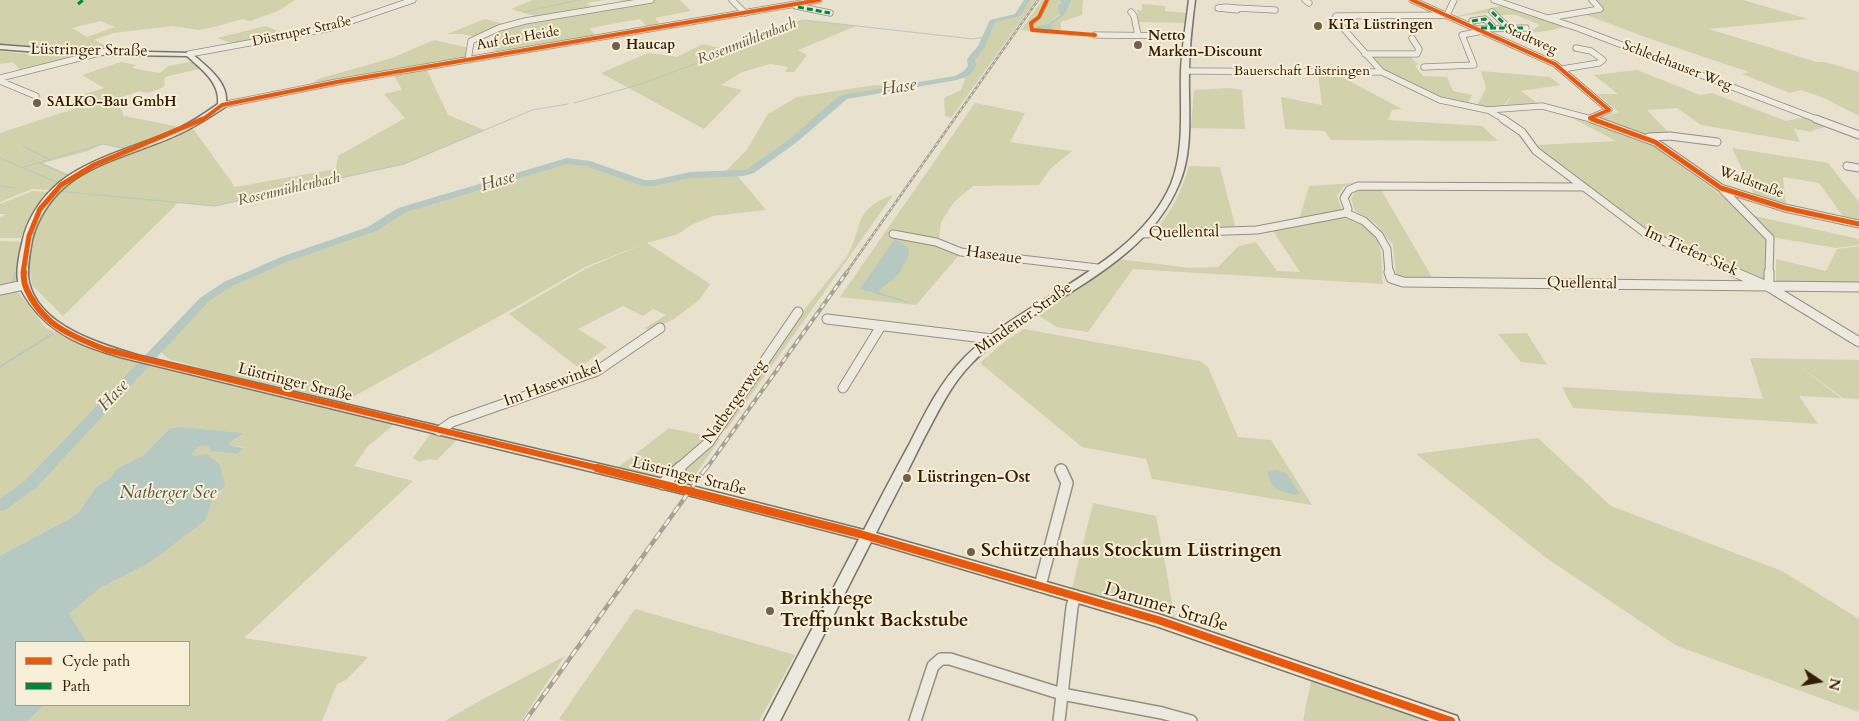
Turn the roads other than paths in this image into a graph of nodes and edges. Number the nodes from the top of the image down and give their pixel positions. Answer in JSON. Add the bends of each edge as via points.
{"nodes":[{"id":1,"x":413,"y":0,"type":"edge"},
{"id":2,"x":651,"y":0,"type":"edge"},
{"id":3,"x":732,"y":0,"type":"edge"},
{"id":4,"x":818,"y":0,"type":"edge"},
{"id":5,"x":1192,"y":0,"type":"edge"},
{"id":6,"x":1226,"y":0,"type":"edge"},
{"id":7,"x":1412,"y":0,"type":"edge"},
{"id":8,"x":1454,"y":0,"type":"edge"},
{"id":9,"x":1494,"y":0,"type":"edge"},
{"id":10,"x":1592,"y":0,"type":"edge"},
{"id":11,"x":789,"y":5,"type":"junction"},
{"id":12,"x":1226,"y":6,"type":"junction"},
{"id":13,"x":1237,"y":7,"type":"junction"},
{"id":14,"x":1275,"y":10,"type":"dead end"},
{"id":15,"x":1131,"y":12,"type":"dead end"},
{"id":16,"x":1492,"y":12,"type":"dead end"},
{"id":17,"x":745,"y":13,"type":"junction"},
{"id":18,"x":830,"y":13,"type":"dead end"},
{"id":19,"x":1447,"y":15,"type":"junction"},
{"id":20,"x":1547,"y":18,"type":"junction"},
{"id":21,"x":1518,"y":20,"type":"dead end"},
{"id":22,"x":1472,"y":21,"type":"dead end"},
{"id":23,"x":1493,"y":27,"type":"junction"},
{"id":24,"x":1509,"y":28,"type":"junction"},
{"id":25,"x":1480,"y":30,"type":"junction"},
{"id":26,"x":1095,"y":35,"type":"dead end"},
{"id":27,"x":1138,"y":35,"type":"junction"},
{"id":28,"x":1188,"y":36,"type":"junction"},
{"id":29,"x":1412,"y":38,"type":"dead end"},
{"id":30,"x":0,"y":47,"type":"edge"},
{"id":31,"x":1576,"y":48,"type":"dead end"},
{"id":32,"x":107,"y":51,"type":"junction"},
{"id":33,"x":189,"y":54,"type":"junction"},
{"id":34,"x":1365,"y":54,"type":"junction"},
{"id":35,"x":468,"y":60,"type":"junction"},
{"id":36,"x":1424,"y":67,"type":"dead end"},
{"id":37,"x":1562,"y":69,"type":"junction"},
{"id":38,"x":1186,"y":71,"type":"junction"},
{"id":39,"x":1382,"y":72,"type":"junction"},
{"id":40,"x":0,"y":79,"type":"edge"},
{"id":41,"x":36,"y":96,"type":"dead end"},
{"id":42,"x":222,"y":105,"type":"junction"},
{"id":43,"x":1487,"y":110,"type":"junction"},
{"id":44,"x":1590,"y":118,"type":"junction"},
{"id":45,"x":1859,"y":135,"type":"edge"},
{"id":46,"x":1646,"y":138,"type":"junction"},
{"id":47,"x":1717,"y":142,"type":"dead end"},
{"id":48,"x":1847,"y":166,"type":"dead end"},
{"id":49,"x":1859,"y":168,"type":"edge"},
{"id":50,"x":1582,"y":187,"type":"junction"},
{"id":51,"x":1721,"y":188,"type":"junction"},
{"id":52,"x":1346,"y":213,"type":"junction"},
{"id":53,"x":1859,"y":224,"type":"edge"},
{"id":54,"x":893,"y":234,"type":"dead end"},
{"id":55,"x":1141,"y":234,"type":"junction"},
{"id":56,"x":1098,"y":268,"type":"junction"},
{"id":57,"x":24,"y":284,"type":"junction"},
{"id":58,"x":1769,"y":286,"type":"junction"},
{"id":59,"x":1859,"y":286,"type":"edge"},
{"id":60,"x":0,"y":290,"type":"edge"},
{"id":61,"x":798,"y":312,"type":"dead end"},
{"id":62,"x":827,"y":319,"type":"dead end"},
{"id":63,"x":881,"y":326,"type":"junction"},
{"id":64,"x":660,"y":328,"type":"dead end"},
{"id":65,"x":992,"y":339,"type":"junction"},
{"id":66,"x":1859,"y":342,"type":"edge"},
{"id":67,"x":843,"y":388,"type":"dead end"},
{"id":68,"x":439,"y":431,"type":"junction"},
{"id":69,"x":1062,"y":470,"type":"dead end"},
{"id":70,"x":663,"y":484,"type":"junction"},
{"id":71,"x":868,"y":537,"type":"junction"},
{"id":72,"x":1040,"y":586,"type":"junction"},
{"id":73,"x":1075,"y":596,"type":"junction"},
{"id":74,"x":1062,"y":694,"type":"junction"},
{"id":75,"x":1161,"y":717,"type":"edge"},
{"id":76,"x":772,"y":721,"type":"edge"},
{"id":77,"x":915,"y":721,"type":"edge"},
{"id":78,"x":1060,"y":721,"type":"edge"},
{"id":79,"x":1191,"y":721,"type":"edge"},
{"id":80,"x":1451,"y":721,"type":"edge"}],
"edges":[{"from":1,"to":33,"type":"street","name":"Düstruper Straße","via":[[331,28]]},
{"from":2,"to":35,"type":"street","via":[[508,25],[470,41]]},
{"from":3,"to":17,"type":"street"},
{"from":4,"to":11,"type":"street","name":"Auf der Heide"},
{"from":5,"to":28,"type":"street","name":"Mindener Straße"},
{"from":6,"to":12,"type":"street"},
{"from":7,"to":19,"type":"street","name":"Stadtweg"},
{"from":8,"to":19,"type":"street"},
{"from":9,"to":20,"type":"street","name":"Schledehauser Weg"},
{"from":10,"to":20,"type":"street","via":[[1600,9]]},
{"from":11,"to":17,"type":"street","name":"Auf der Heide"},
{"from":11,"to":18,"type":"street"},
{"from":12,"to":13,"type":"street"},
{"from":12,"to":13,"type":"street","via":[[1218,8],[1237,10]]},
{"from":13,"to":14,"type":"street"},
{"from":15,"to":27,"type":"street"},
{"from":16,"to":24,"type":"street"},
{"from":17,"to":35,"type":"street","name":"Auf der Heide"},
{"from":19,"to":25,"type":"street","name":"Stadtweg"},
{"from":19,"to":34,"type":"street","via":[[1336,16]]},
{"from":20,"to":45,"type":"street","name":"Schledehauser Weg"},
{"from":21,"to":24,"type":"street","via":[[1526,28]]},
{"from":22,"to":23,"type":"street","via":[[1485,19]]},
{"from":23,"to":24,"type":"street"},
{"from":23,"to":25,"type":"street"},
{"from":25,"to":36,"type":"street","via":[[1462,35],[1474,65]]},
{"from":25,"to":37,"type":"street","name":"Stadtweg"},
{"from":26,"to":27,"type":"street"},
{"from":27,"to":28,"type":"street"},
{"from":28,"to":38,"type":"street","name":"Mindener Straße"},
{"from":29,"to":34,"type":"street","via":[[1417,54]]},
{"from":30,"to":32,"type":"street","name":"Lüstringer Straße"},
{"from":31,"to":37,"type":"street","via":[[1594,53],[1603,60]]},
{"from":32,"to":33,"type":"street","name":"Lüstringer Straße"},
{"from":32,"to":40,"type":"street"},
{"from":33,"to":42,"type":"street","via":[[222,87]]},
{"from":34,"to":39,"type":"street"},
{"from":35,"to":42,"type":"street","name":"Auf der Heide"},
{"from":37,"to":44,"type":"street","name":"Stadtweg","via":[[1609,110]]},
{"from":38,"to":39,"type":"street","name":"Bauerschaft Lüstringen"},
{"from":38,"to":55,"type":"street","name":"Mindener Straße","via":[[1179,171],[1167,202]]},
{"from":39,"to":43,"type":"street","name":"Bauerschaft Lüstringen","via":[[1440,100]]},
{"from":40,"to":41,"type":"street"},
{"from":42,"to":57,"type":"street","via":[[200,121],[94,165],[60,186],[47,198],[34,221],[28,238]]},
{"from":43,"to":44,"type":"street","name":"Bauerschaft Lüstringen","via":[[1542,106]]},
{"from":43,"to":50,"type":"street","name":"Im Tiefen Siek","via":[[1518,127],[1536,151]]},
{"from":44,"to":46,"type":"street","name":"Bauerschaft Lüstringen"},
{"from":46,"to":47,"type":"street","via":[[1670,136]]},
{"from":46,"to":51,"type":"street","name":"Waldstraße"},
{"from":48,"to":49,"type":"street"},
{"from":50,"to":52,"type":"street","via":[[1358,186],[1349,190],[1344,198]]},
{"from":50,"to":58,"type":"street","name":"Im Tiefen Siek","via":[[1645,233]]},
{"from":51,"to":53,"type":"street","name":"Waldstraße","via":[[1785,208]]},
{"from":51,"to":58,"type":"street","via":[[1770,238]]},
{"from":52,"to":55,"type":"street","name":"Quellental","via":[[1257,230]]},
{"from":52,"to":58,"type":"street","name":"Quellental","via":[[1370,224],[1386,246],[1389,275],[1403,282]]},
{"from":54,"to":56,"type":"street","name":"Haseaue","via":[[936,242],[961,252]]},
{"from":55,"to":56,"type":"street","name":"Mindener Straße"},
{"from":56,"to":65,"type":"street","name":"Mindener Straße"},
{"from":57,"to":60,"type":"street"},
{"from":57,"to":68,"type":"street","name":"Lüstringer Straße","via":[[39,310],[55,326],[88,343],[138,359]]},
{"from":58,"to":59,"type":"street","name":"Quellental"},
{"from":58,"to":66,"type":"street","name":"Im Tiefen Siek"},
{"from":61,"to":70,"type":"street","name":"Natbergerweg","via":[[709,442]]},
{"from":62,"to":63,"type":"street"},
{"from":63,"to":65,"type":"street"},
{"from":63,"to":67,"type":"street"},
{"from":64,"to":68,"type":"street","name":"Im Hasewinkel","via":[[597,370],[452,422]]},
{"from":65,"to":71,"type":"street","name":"Mindener Straße","via":[[968,360],[947,386]]},
{"from":68,"to":70,"type":"street","name":"Lüstringer Straße"},
{"from":69,"to":72,"type":"street","via":[[1067,483]]},
{"from":70,"to":71,"type":"street","name":"Lüstringer Straße"},
{"from":71,"to":72,"type":"street","name":"Darumer Straße"},
{"from":71,"to":76,"type":"street","name":"Mindener Straße"},
{"from":72,"to":73,"type":"street","name":"Darumer Straße"},
{"from":73,"to":74,"type":"street"},
{"from":73,"to":80,"type":"street","name":"Darumer Straße","via":[[1181,627]]},
{"from":74,"to":75,"type":"street"},
{"from":74,"to":77,"type":"street","via":[[950,659],[941,659],[933,666]]},
{"from":74,"to":78,"type":"street"},
{"from":75,"to":79,"type":"street"}]}
